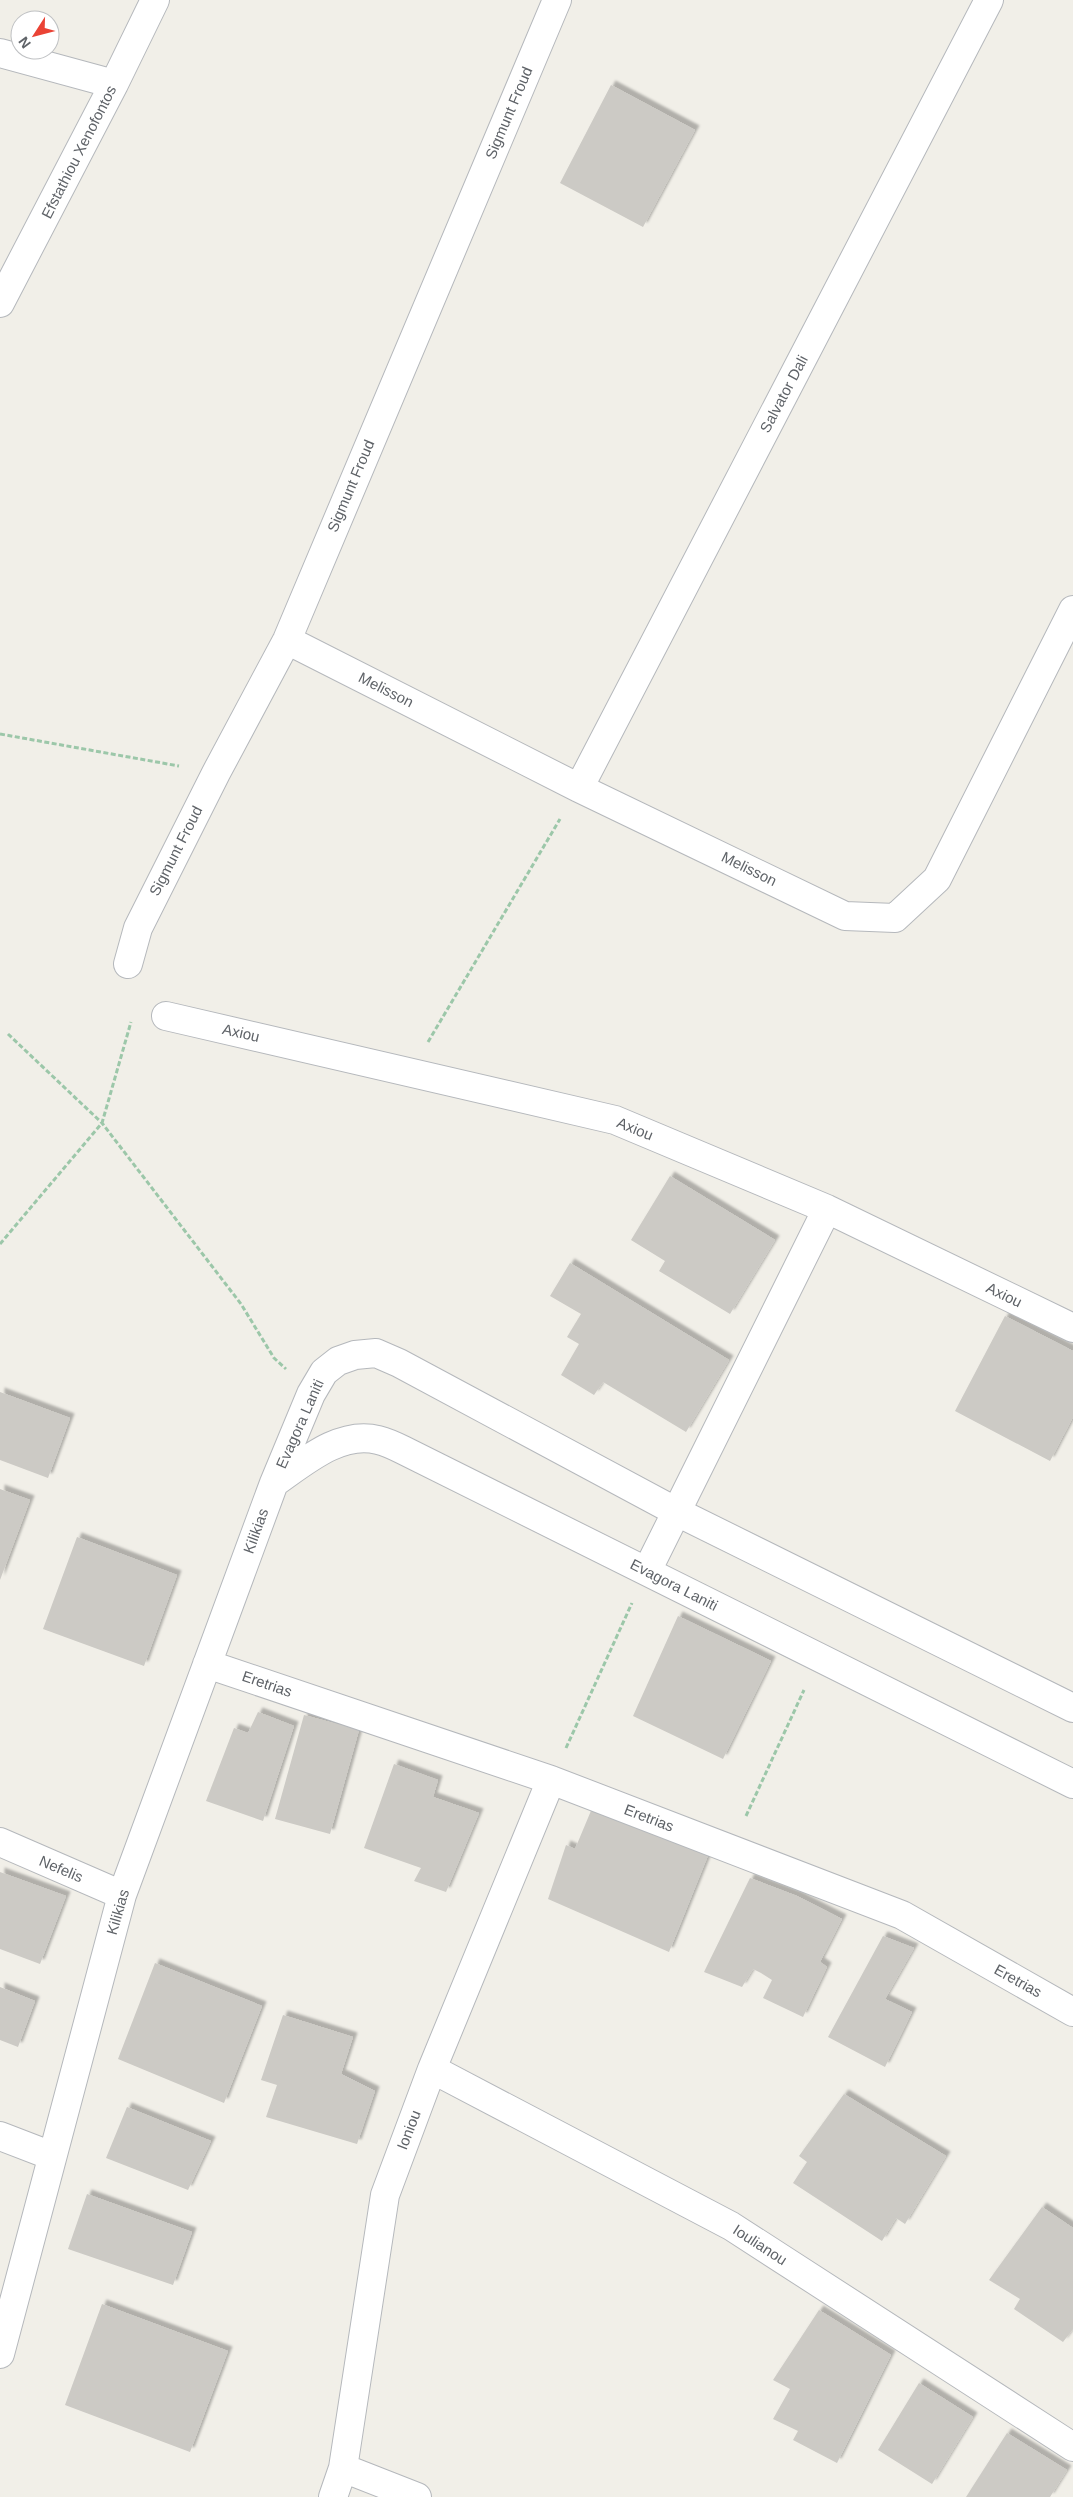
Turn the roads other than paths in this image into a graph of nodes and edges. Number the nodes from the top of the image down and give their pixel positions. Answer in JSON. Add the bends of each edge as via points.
{"nodes":[{"id":1,"x":155,"y":0,"type":"edge"},
{"id":2,"x":556,"y":0,"type":"edge"},
{"id":3,"x":989,"y":0,"type":"edge"},
{"id":4,"x":0,"y":53,"type":"edge"},
{"id":5,"x":114,"y":84,"type":"junction"},
{"id":6,"x":0,"y":303,"type":"edge"},
{"id":7,"x":1073,"y":610,"type":"edge"},
{"id":8,"x":286,"y":640,"type":"junction"},
{"id":9,"x":579,"y":788,"type":"junction"},
{"id":10,"x":128,"y":964,"type":"dead end"},
{"id":11,"x":166,"y":1016,"type":"dead end"},
{"id":12,"x":827,"y":1209,"type":"junction"},
{"id":13,"x":1073,"y":1328,"type":"edge"},
{"id":14,"x":274,"y":1483,"type":"junction"},
{"id":15,"x":675,"y":1512,"type":"junction"},
{"id":16,"x":647,"y":1571,"type":"junction"},
{"id":17,"x":207,"y":1664,"type":"junction"},
{"id":18,"x":1073,"y":1708,"type":"edge"},
{"id":19,"x":551,"y":1780,"type":"junction"},
{"id":20,"x":1073,"y":1784,"type":"edge"},
{"id":21,"x":0,"y":1842,"type":"edge"},
{"id":22,"x":122,"y":1895,"type":"junction"},
{"id":23,"x":1073,"y":2012,"type":"edge"},
{"id":24,"x":432,"y":2069,"type":"junction"},
{"id":25,"x":0,"y":2136,"type":"edge"},
{"id":26,"x":52,"y":2156,"type":"junction"},
{"id":27,"x":0,"y":2354,"type":"edge"},
{"id":28,"x":1073,"y":2447,"type":"edge"},
{"id":29,"x":344,"y":2468,"type":"junction"},
{"id":30,"x":332,"y":2497,"type":"edge"},
{"id":31,"x":417,"y":2497,"type":"edge"}],
"edges":[{"from":1,"to":5,"type":"street","name":"Efstathiou Xenofontos"},
{"from":2,"to":8,"type":"street","name":"Sigmunt Froud"},
{"from":3,"to":9,"type":"street","name":"Salvator Dali"},
{"from":4,"to":5,"type":"street"},
{"from":5,"to":6,"type":"street","name":"Efstathiou Xenofontos"},
{"from":7,"to":9,"type":"street","name":"Melisson","via":[[937,878],[895,918],[845,916]]},
{"from":8,"to":9,"type":"street","name":"Melisson"},
{"from":8,"to":10,"type":"street","name":"Sigmunt Froud","via":[[138,928]]},
{"from":11,"to":12,"type":"street","name":"Axiou","via":[[615,1120]]},
{"from":12,"to":13,"type":"street","name":"Axiou"},
{"from":12,"to":15,"type":"street"},
{"from":14,"to":15,"type":"street","name":"Evagora Laniti","via":[[311,1394],[324,1372],[338,1361],[376,1353]]},
{"from":14,"to":16,"type":"street","name":"Evagora Laniti","via":[[334,1444],[352,1439],[376,1439]]},
{"from":14,"to":17,"type":"street","name":"Kilikias"},
{"from":15,"to":16,"type":"street"},
{"from":15,"to":18,"type":"street","name":"Evagora Laniti"},
{"from":16,"to":20,"type":"street","name":"Evagora Laniti"},
{"from":17,"to":19,"type":"street","name":"Eretrias"},
{"from":17,"to":22,"type":"street","name":"Kilikias"},
{"from":19,"to":23,"type":"street","name":"Eretrias","via":[[902,1915]]},
{"from":19,"to":24,"type":"street","name":"Ioniou"},
{"from":21,"to":22,"type":"street","name":"Nefelis"},
{"from":22,"to":26,"type":"street","name":"Kilikias"},
{"from":24,"to":28,"type":"street","name":"Ioulianou","via":[[731,2226]]},
{"from":24,"to":29,"type":"street","name":"Ioniou","via":[[385,2195]]},
{"from":25,"to":26,"type":"street"},
{"from":26,"to":27,"type":"street","name":"Kilikias"},
{"from":29,"to":30,"type":"street","name":"Ioniou"},
{"from":29,"to":31,"type":"street"}]}
